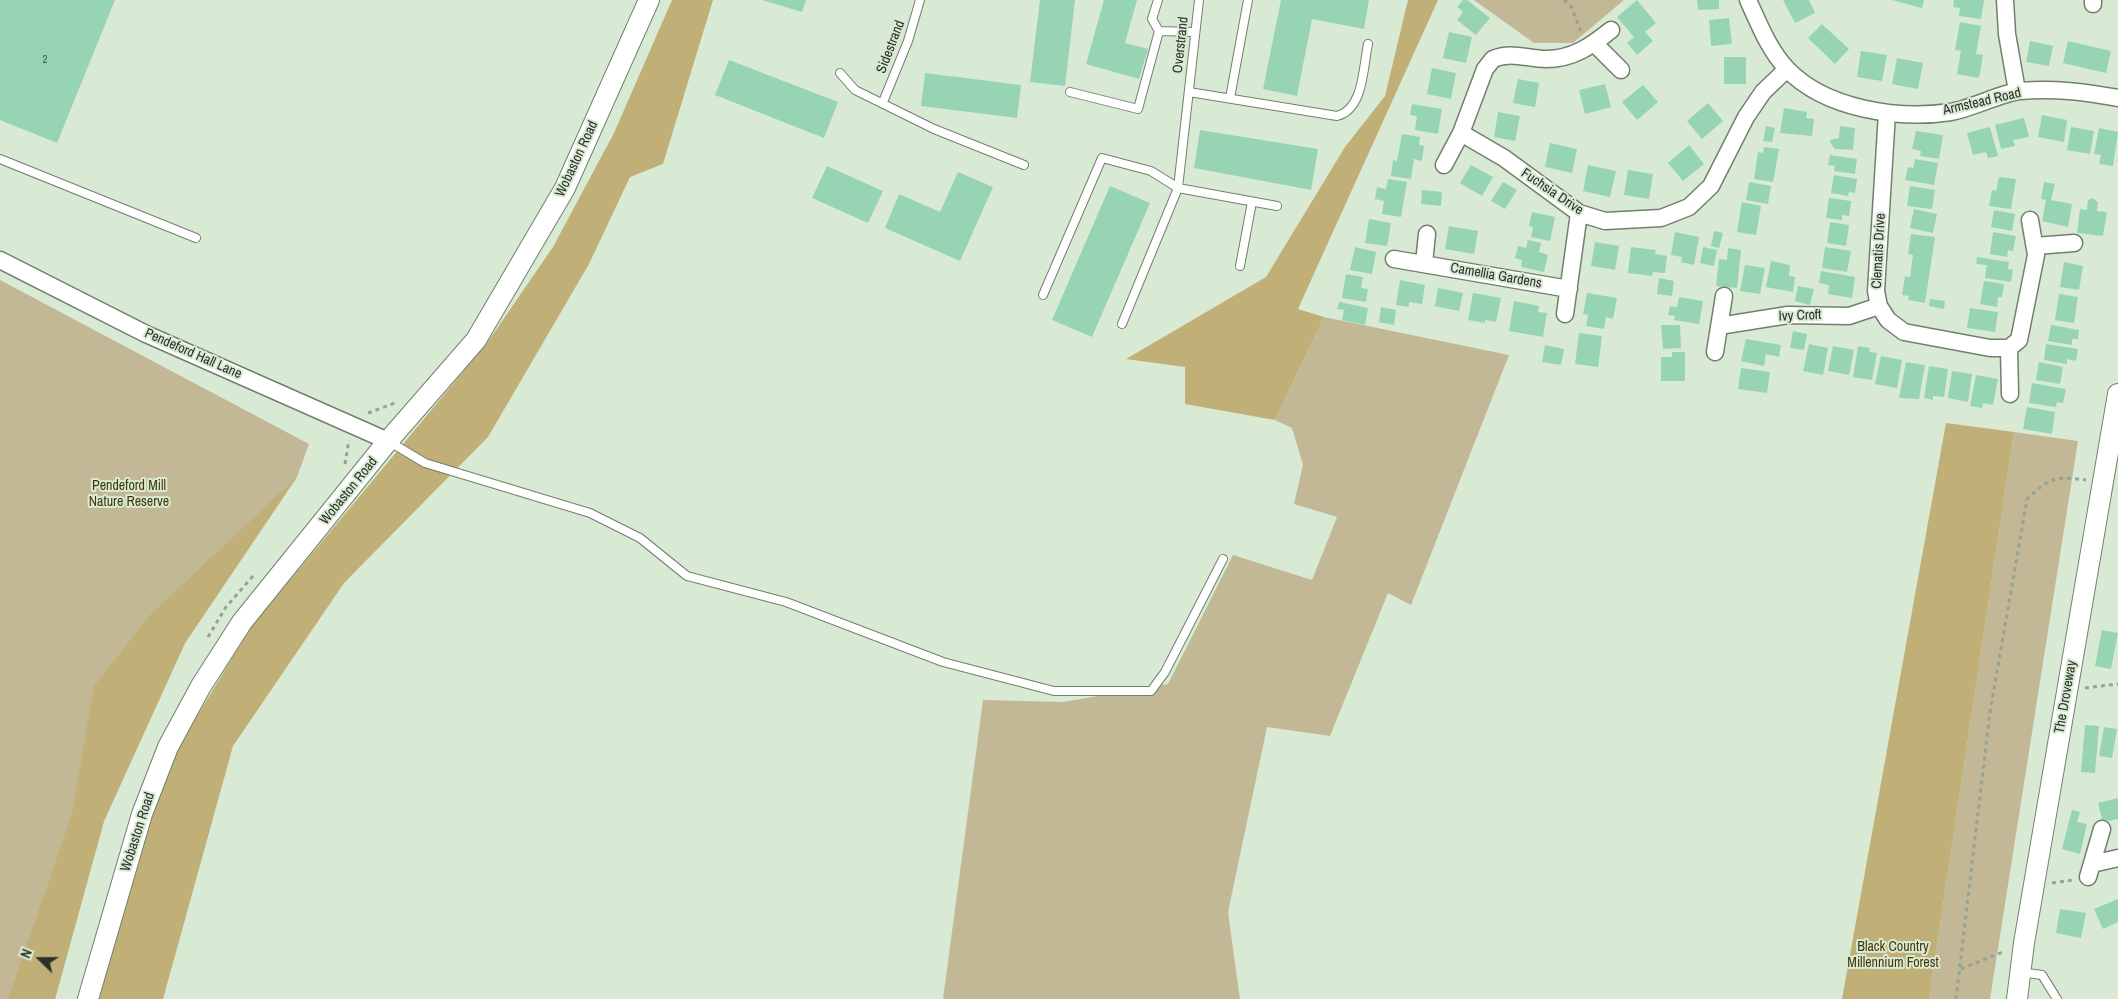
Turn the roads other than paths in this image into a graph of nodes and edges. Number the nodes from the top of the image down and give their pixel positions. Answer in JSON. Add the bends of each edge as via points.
{"nodes":[{"id":1,"x":649,"y":0,"type":"edge"},
{"id":2,"x":920,"y":0,"type":"edge"},
{"id":3,"x":1158,"y":0,"type":"edge"},
{"id":4,"x":1199,"y":0,"type":"edge"},
{"id":5,"x":1248,"y":0,"type":"edge"},
{"id":6,"x":1748,"y":0,"type":"edge"},
{"id":7,"x":2005,"y":0,"type":"edge"},
{"id":8,"x":1611,"y":30,"type":"dead end"},
{"id":9,"x":1159,"y":31,"type":"junction"},
{"id":10,"x":1195,"y":32,"type":"junction"},
{"id":11,"x":1368,"y":44,"type":"dead end"},
{"id":12,"x":1591,"y":46,"type":"junction"},
{"id":13,"x":1787,"y":69,"type":"junction"},
{"id":14,"x":1621,"y":70,"type":"dead end"},
{"id":15,"x":840,"y":73,"type":"dead end"},
{"id":16,"x":2017,"y":91,"type":"junction"},
{"id":17,"x":1070,"y":92,"type":"dead end"},
{"id":18,"x":1189,"y":92,"type":"junction"},
{"id":19,"x":1230,"y":98,"type":"junction"},
{"id":20,"x":2118,"y":98,"type":"edge"},
{"id":21,"x":883,"y":102,"type":"junction"},
{"id":22,"x":1887,"y":113,"type":"junction"},
{"id":23,"x":1461,"y":133,"type":"junction"},
{"id":24,"x":0,"y":159,"type":"edge"},
{"id":25,"x":1024,"y":165,"type":"dead end"},
{"id":26,"x":1444,"y":165,"type":"dead end"},
{"id":27,"x":1178,"y":188,"type":"junction"},
{"id":28,"x":1252,"y":202,"type":"junction"},
{"id":29,"x":1277,"y":206,"type":"dead end"},
{"id":30,"x":1580,"y":213,"type":"junction"},
{"id":31,"x":2030,"y":220,"type":"dead end"},
{"id":32,"x":1427,"y":234,"type":"dead end"},
{"id":33,"x":196,"y":238,"type":"dead end"},
{"id":34,"x":2074,"y":242,"type":"dead end"},
{"id":35,"x":2035,"y":246,"type":"junction"},
{"id":36,"x":1394,"y":259,"type":"dead end"},
{"id":37,"x":0,"y":260,"type":"edge"},
{"id":38,"x":1424,"y":263,"type":"junction"},
{"id":39,"x":1240,"y":266,"type":"dead end"},
{"id":40,"x":1569,"y":289,"type":"junction"},
{"id":41,"x":1044,"y":295,"type":"dead end"},
{"id":42,"x":1724,"y":296,"type":"dead end"},
{"id":43,"x":1879,"y":306,"type":"junction"},
{"id":44,"x":1565,"y":314,"type":"dead end"},
{"id":45,"x":1122,"y":324,"type":"dead end"},
{"id":46,"x":1719,"y":326,"type":"junction"},
{"id":47,"x":2009,"y":348,"type":"junction"},
{"id":48,"x":1715,"y":352,"type":"dead end"},
{"id":49,"x":2010,"y":394,"type":"dead end"},
{"id":50,"x":2118,"y":394,"type":"edge"},
{"id":51,"x":388,"y":441,"type":"junction"},
{"id":52,"x":1223,"y":559,"type":"dead end"},
{"id":53,"x":2102,"y":829,"type":"dead end"},
{"id":54,"x":2118,"y":858,"type":"edge"},
{"id":55,"x":2020,"y":972,"type":"junction"},
{"id":56,"x":88,"y":999,"type":"edge"},
{"id":57,"x":2017,"y":999,"type":"edge"},
{"id":58,"x":2057,"y":999,"type":"edge"}],
"edges":[{"from":1,"to":51,"type":"street","name":"Wobaston Road","via":[[566,188],[476,340]]},
{"from":2,"to":21,"type":"lane","name":"Sidestrand","via":[[908,41]]},
{"from":3,"to":9,"type":"lane","via":[[1152,20]]},
{"from":4,"to":10,"type":"lane","name":"Overstrand"},
{"from":5,"to":19,"type":"lane"},
{"from":6,"to":13,"type":"street","name":"Armstead Road","via":[[1766,41]]},
{"from":7,"to":16,"type":"street"},
{"from":8,"to":12,"type":"street"},
{"from":9,"to":10,"type":"lane"},
{"from":9,"to":17,"type":"lane","via":[[1138,109]]},
{"from":10,"to":18,"type":"lane","name":"Overstrand"},
{"from":11,"to":19,"type":"lane","via":[[1356,102],[1347,114],[1337,116]]},
{"from":12,"to":14,"type":"street"},
{"from":12,"to":23,"type":"street","via":[[1569,56],[1553,58],[1519,54],[1493,59],[1485,69]]},
{"from":13,"to":22,"type":"street","name":"Armstead Road","via":[[1830,97]]},
{"from":13,"to":30,"type":"street","name":"Fuchsia Drive","via":[[1763,92],[1746,117],[1711,186],[1689,207],[1661,218],[1633,220],[1605,221]]},
{"from":15,"to":21,"type":"lane","via":[[855,90]]},
{"from":16,"to":20,"type":"street","name":"Armstead Road","via":[[2062,90]]},
{"from":16,"to":22,"type":"street","name":"Armstead Road","via":[[1950,112]]},
{"from":18,"to":19,"type":"lane"},
{"from":18,"to":27,"type":"lane","name":"Overstrand"},
{"from":21,"to":25,"type":"lane","via":[[934,129]]},
{"from":22,"to":43,"type":"street","name":"Clematis Drive","via":[[1876,291]]},
{"from":23,"to":26,"type":"street"},
{"from":23,"to":30,"type":"street","name":"Fuchsia Drive","via":[[1504,158]]},
{"from":24,"to":33,"type":"lane"},
{"from":27,"to":28,"type":"lane"},
{"from":27,"to":41,"type":"lane","via":[[1151,171],[1102,158]]},
{"from":27,"to":45,"type":"lane","name":"Overstrand"},
{"from":28,"to":29,"type":"lane"},
{"from":28,"to":39,"type":"lane"},
{"from":30,"to":40,"type":"street"},
{"from":31,"to":35,"type":"street"},
{"from":32,"to":38,"type":"street"},
{"from":34,"to":35,"type":"street"},
{"from":35,"to":47,"type":"street","via":[[2019,340]]},
{"from":36,"to":38,"type":"street","name":"Camellia Gardens"},
{"from":37,"to":51,"type":"street","name":"Pendeford Hall Lane","via":[[146,334]]},
{"from":38,"to":40,"type":"street","name":"Camellia Gardens"},
{"from":40,"to":44,"type":"street"},
{"from":42,"to":46,"type":"street"},
{"from":43,"to":46,"type":"street","name":"Ivy Croft","via":[[1849,316],[1788,315]]},
{"from":43,"to":47,"type":"street","name":"Clematis Drive","via":[[1888,320],[1904,332],[1990,348]]},
{"from":46,"to":48,"type":"street"},
{"from":47,"to":49,"type":"street"},
{"from":50,"to":55,"type":"street","name":"The Droveway"},
{"from":51,"to":52,"type":"lane","via":[[425,463],[590,513],[640,538],[687,576],[786,602],[943,662],[1054,691],[1151,691],[1162,677]]},
{"from":51,"to":56,"type":"street","name":"Wobaston Road","via":[[242,622],[201,686],[168,748],[142,814]]},
{"from":53,"to":54,"type":"street","via":[[2090,870]]},
{"from":55,"to":57,"type":"street","name":"The Droveway"},
{"from":55,"to":58,"type":"lane","via":[[2042,975]]}]}
